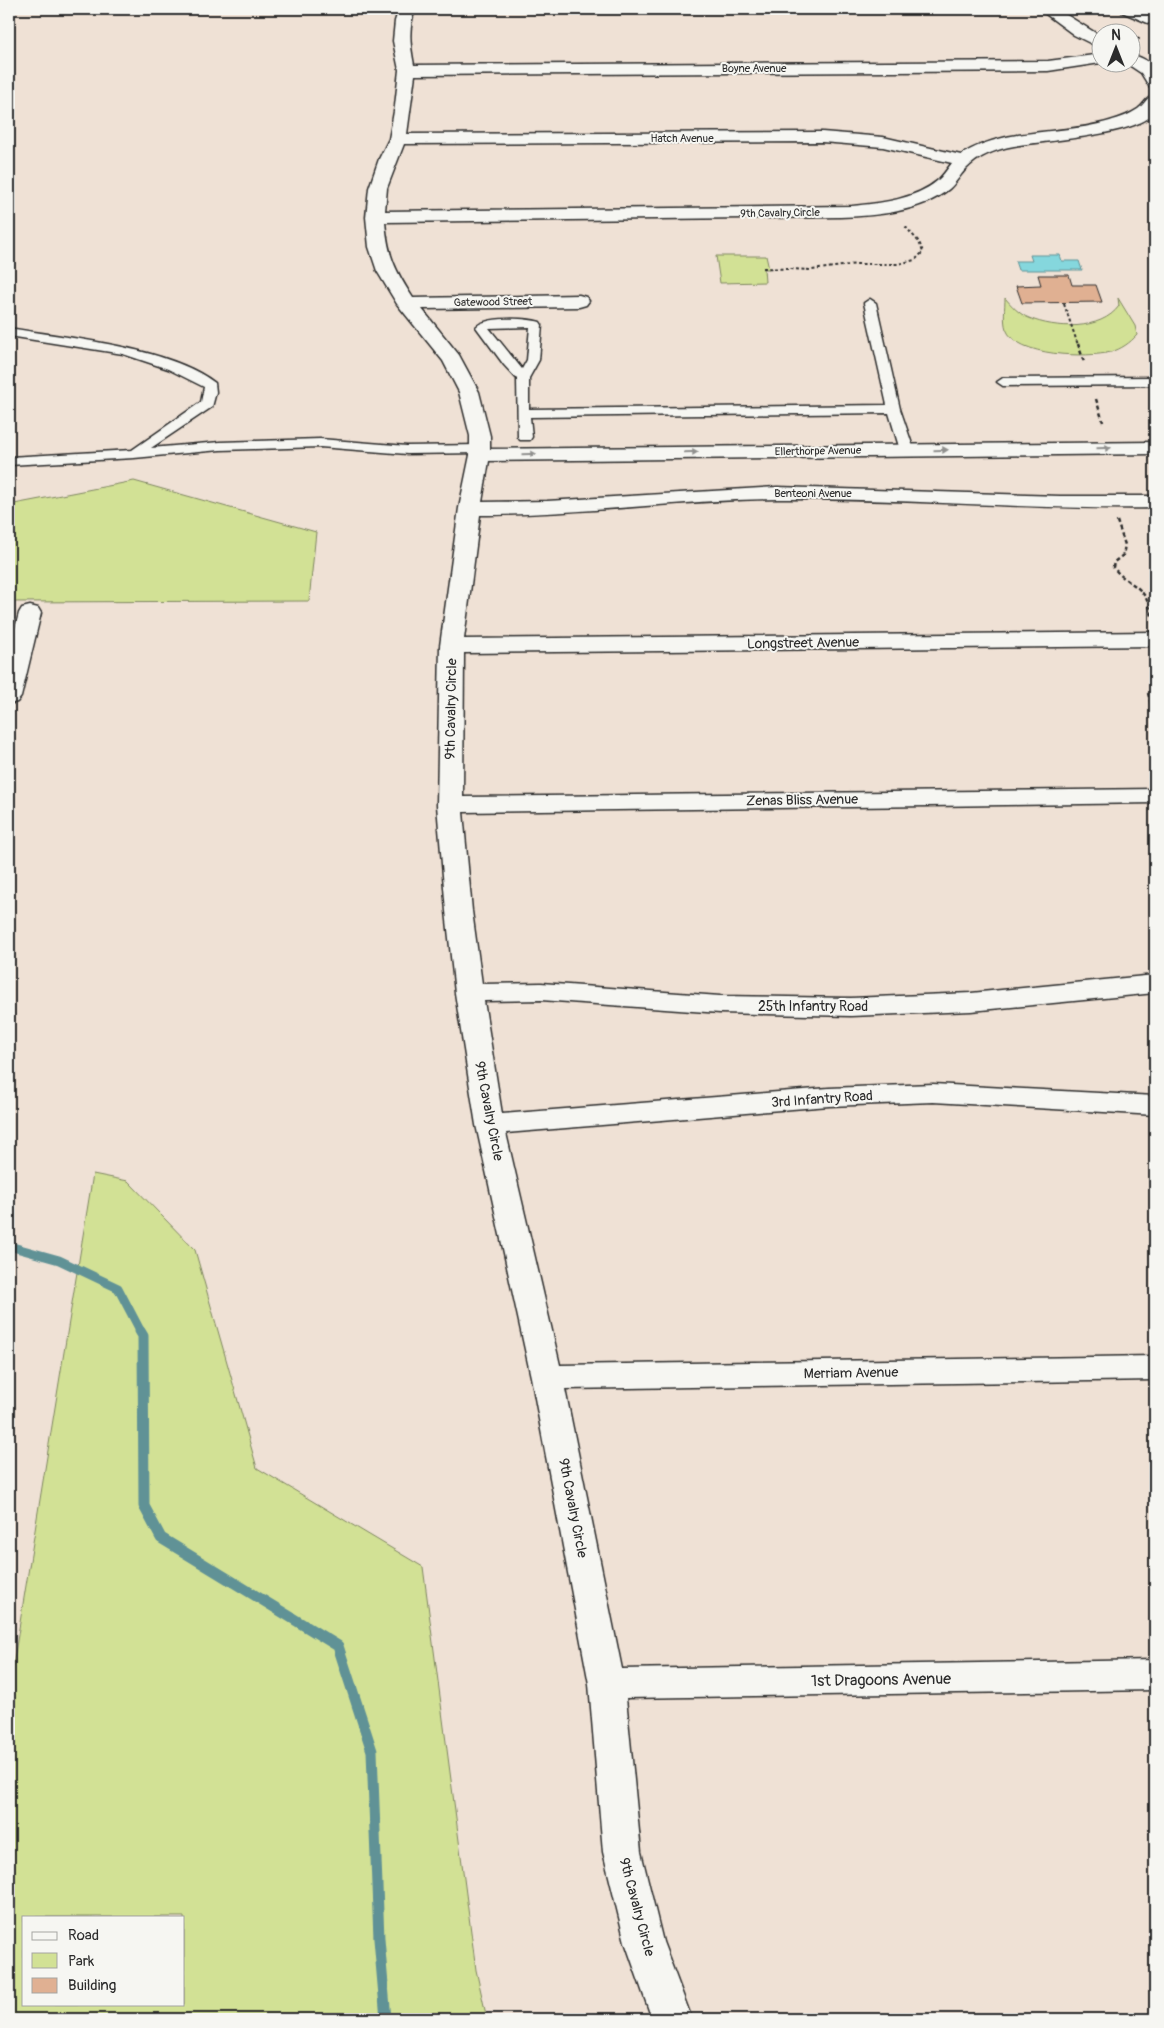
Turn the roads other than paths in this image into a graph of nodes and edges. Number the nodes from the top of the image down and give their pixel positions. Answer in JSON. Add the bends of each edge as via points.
{"nodes":[{"id":1,"x":407,"y":9,"type":"edge"},
{"id":2,"x":1047,"y":9,"type":"edge"},
{"id":3,"x":1128,"y":9,"type":"edge"},
{"id":4,"x":1155,"y":20,"type":"edge"},
{"id":5,"x":1092,"y":39,"type":"edge"},
{"id":6,"x":1092,"y":60,"type":"edge"},
{"id":7,"x":1142,"y":67,"type":"edge"},
{"id":8,"x":407,"y":70,"type":"junction"},
{"id":9,"x":1155,"y":83,"type":"edge"},
{"id":10,"x":1155,"y":100,"type":"edge"},
{"id":11,"x":398,"y":139,"type":"junction"},
{"id":12,"x":964,"y":161,"type":"junction"},
{"id":13,"x":375,"y":217,"type":"junction"},
{"id":14,"x":579,"y":301,"type":"dead end"},
{"id":15,"x":870,"y":303,"type":"dead end"},
{"id":16,"x":407,"y":304,"type":"junction"},
{"id":17,"x":9,"y":332,"type":"edge"},
{"id":18,"x":523,"y":378,"type":"junction"},
{"id":19,"x":1155,"y":381,"type":"edge"},
{"id":20,"x":1003,"y":382,"type":"dead end"},
{"id":21,"x":894,"y":409,"type":"junction"},
{"id":22,"x":523,"y":413,"type":"junction"},
{"id":23,"x":1155,"y":431,"type":"edge"},
{"id":24,"x":524,"y":437,"type":"junction"},
{"id":25,"x":904,"y":442,"type":"junction"},
{"id":26,"x":480,"y":447,"type":"junction"},
{"id":27,"x":1155,"y":448,"type":"edge"},
{"id":28,"x":134,"y":454,"type":"junction"},
{"id":29,"x":9,"y":462,"type":"edge"},
{"id":30,"x":1155,"y":502,"type":"edge"},
{"id":31,"x":470,"y":508,"type":"junction"},
{"id":32,"x":30,"y":612,"type":"dead end"},
{"id":33,"x":1154,"y":632,"type":"edge"},
{"id":34,"x":452,"y":646,"type":"junction"},
{"id":35,"x":9,"y":694,"type":"edge"},
{"id":36,"x":1155,"y":796,"type":"edge"},
{"id":37,"x":450,"y":805,"type":"junction"},
{"id":38,"x":1155,"y":984,"type":"edge"},
{"id":39,"x":469,"y":993,"type":"junction"},
{"id":40,"x":1155,"y":1105,"type":"edge"},
{"id":41,"x":490,"y":1125,"type":"junction"},
{"id":42,"x":1155,"y":1368,"type":"edge"},
{"id":43,"x":547,"y":1377,"type":"junction"},
{"id":44,"x":1155,"y":1675,"type":"edge"},
{"id":45,"x":607,"y":1684,"type":"junction"},
{"id":46,"x":672,"y":2019,"type":"edge"}],
"edges":[{"from":1,"to":8,"type":"street","name":"9th Cavalry Circle","via":[[401,42]]},
{"from":2,"to":5,"type":"street"},
{"from":3,"to":4,"type":"street"},
{"from":6,"to":8,"type":"street","name":"Boyne Avenue","via":[[1048,66]]},
{"from":7,"to":9,"type":"street"},
{"from":8,"to":11,"type":"street","name":"9th Cavalry Circle"},
{"from":10,"to":12,"type":"street","name":"9th Cavalry Circle","via":[[1146,111],[1110,127],[1023,139],[979,152]]},
{"from":11,"to":12,"type":"street","name":"Hatch Avenue","via":[[822,137],[883,142]]},
{"from":11,"to":13,"type":"street","name":"9th Cavalry Circle","via":[[378,188]]},
{"from":12,"to":13,"type":"street","name":"9th Cavalry Circle","via":[[942,185],[926,194],[859,211]]},
{"from":13,"to":16,"type":"street","name":"9th Cavalry Circle","via":[[378,247],[386,270]]},
{"from":14,"to":16,"type":"street","name":"Gatewood Street"},
{"from":15,"to":21,"type":"lane"},
{"from":16,"to":26,"type":"street","name":"9th Cavalry Circle","via":[[452,359],[469,392]]},
{"from":17,"to":28,"type":"lane","via":[[125,351],[172,366],[210,386],[207,404]]},
{"from":18,"to":18,"type":"lane","via":[[482,328],[487,324],[536,325],[533,360]]},
{"from":18,"to":22,"type":"lane"},
{"from":19,"to":20,"type":"lane"},
{"from":21,"to":22,"type":"lane"},
{"from":21,"to":25,"type":"lane"},
{"from":22,"to":24,"type":"lane"},
{"from":23,"to":25,"type":"street","name":"Ellerthorpe Avenue"},
{"from":24,"to":25,"type":"street","name":"Ellerthorpe Avenue"},
{"from":24,"to":26,"type":"street","name":"Ellerthorpe Avenue"},
{"from":26,"to":25,"type":"street","name":"Ellerthorpe Avenue","one_way":true},
{"from":25,"to":27,"type":"street","name":"Ellerthorpe Avenue","one_way":true},
{"from":26,"to":28,"type":"lane","via":[[407,450],[320,443],[220,446]]},
{"from":26,"to":31,"type":"street","name":"9th Cavalry Circle"},
{"from":28,"to":29,"type":"lane"},
{"from":30,"to":31,"type":"street","name":"Benteoni Avenue","via":[[979,501],[776,493]]},
{"from":31,"to":34,"type":"street","name":"9th Cavalry Circle"},
{"from":32,"to":35,"type":"street"},
{"from":33,"to":34,"type":"street","name":"Longstreet Avenue"},
{"from":34,"to":37,"type":"street","name":"9th Cavalry Circle"},
{"from":36,"to":37,"type":"street","name":"Zenas Bliss Avenue"},
{"from":37,"to":39,"type":"street","name":"9th Cavalry Circle","via":[[458,911]]},
{"from":38,"to":39,"type":"street","name":"25th Infantry Road","via":[[945,1004],[852,1007],[754,1006],[603,995]]},
{"from":39,"to":41,"type":"street","name":"9th Cavalry Circle"},
{"from":40,"to":41,"type":"street","name":"3rd Infantry Road","via":[[933,1093],[829,1097]]},
{"from":41,"to":43,"type":"street","name":"9th Cavalry Circle"},
{"from":42,"to":43,"type":"street","name":"Merriam Avenue"},
{"from":43,"to":45,"type":"street","name":"9th Cavalry Circle"},
{"from":44,"to":45,"type":"street","name":"1st Dragoons Avenue"},
{"from":45,"to":46,"type":"street","name":"9th Cavalry Circle","via":[[622,1852],[644,1942]]}]}
